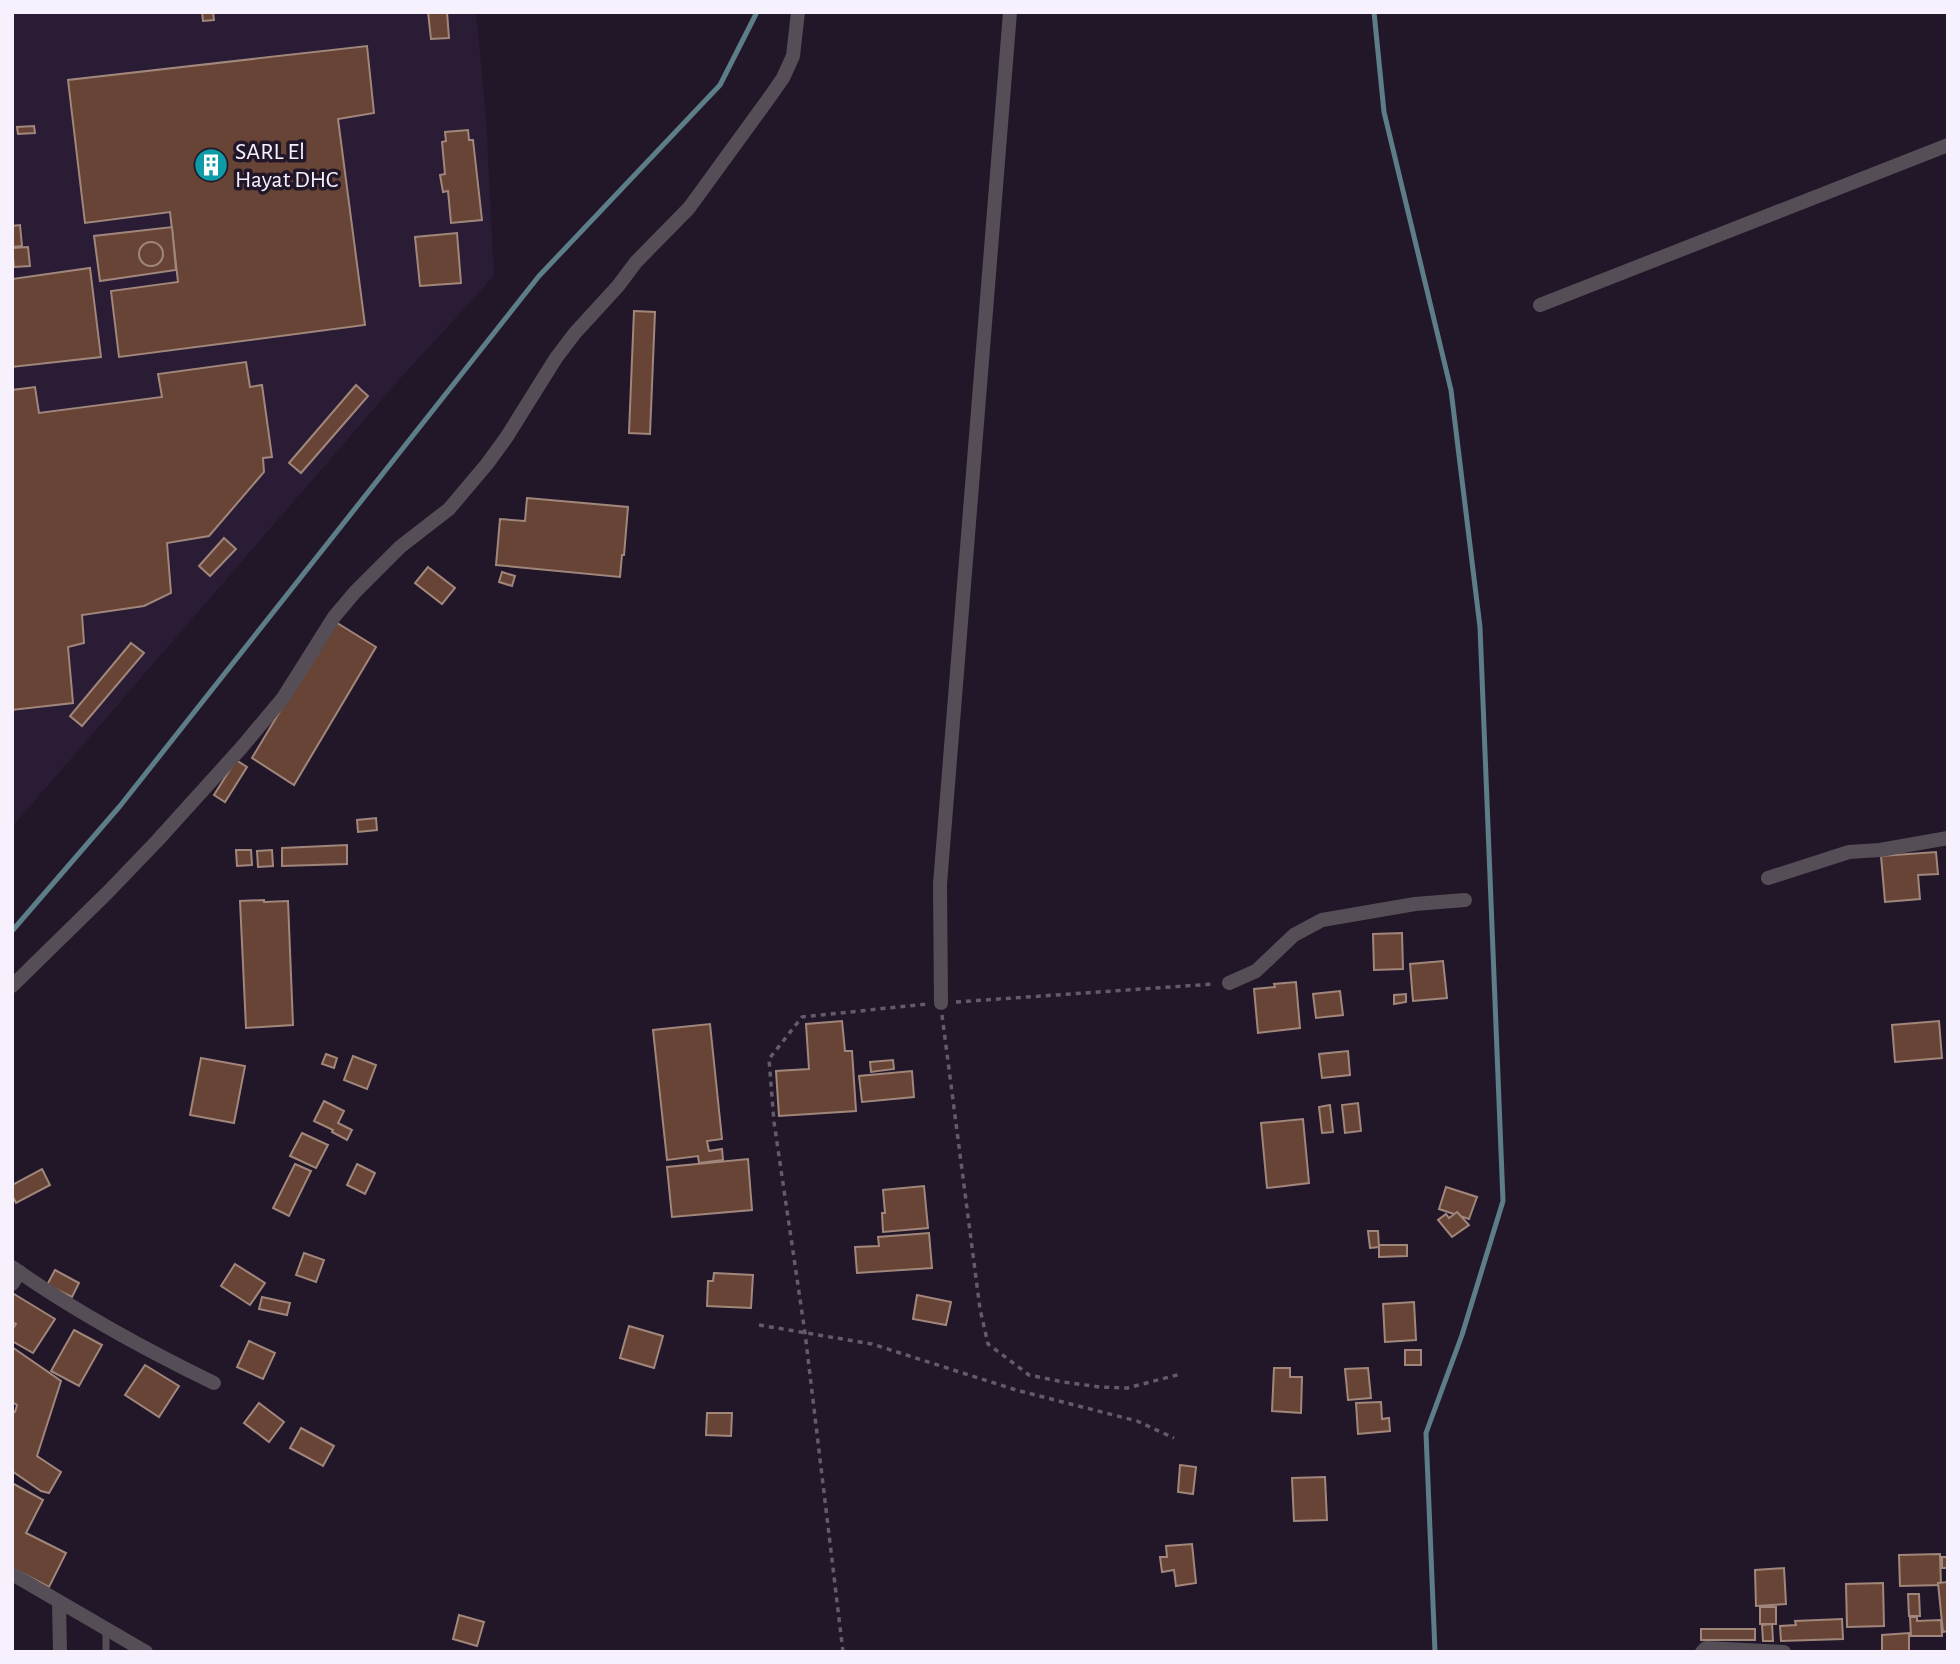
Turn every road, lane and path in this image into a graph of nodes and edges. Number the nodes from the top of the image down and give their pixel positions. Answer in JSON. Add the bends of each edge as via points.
{"nodes":[{"id":1,"x":798,"y":12,"type":"edge"},
{"id":2,"x":1010,"y":12,"type":"edge"},
{"id":3,"x":1948,"y":145,"type":"edge"},
{"id":4,"x":1540,"y":305,"type":"dead end"},
{"id":5,"x":1948,"y":838,"type":"edge"},
{"id":6,"x":1768,"y":878,"type":"dead end"},
{"id":7,"x":1465,"y":900,"type":"dead end"},
{"id":8,"x":1229,"y":983,"type":"joint"},
{"id":9,"x":12,"y":986,"type":"edge"},
{"id":10,"x":941,"y":1003,"type":"junction"},
{"id":11,"x":15,"y":1275,"type":"edge"},
{"id":12,"x":759,"y":1325,"type":"dead end"},
{"id":13,"x":805,"y":1333,"type":"junction"},
{"id":14,"x":1181,"y":1374,"type":"dead end"},
{"id":15,"x":214,"y":1383,"type":"dead end"},
{"id":16,"x":1174,"y":1438,"type":"dead end"},
{"id":17,"x":12,"y":1574,"type":"edge"},
{"id":18,"x":59,"y":1602,"type":"junction"},
{"id":19,"x":106,"y":1629,"type":"junction"},
{"id":20,"x":60,"y":1652,"type":"edge"},
{"id":21,"x":106,"y":1652,"type":"edge"},
{"id":22,"x":146,"y":1652,"type":"edge"},
{"id":23,"x":843,"y":1652,"type":"edge"},
{"id":24,"x":1702,"y":1652,"type":"edge"},
{"id":25,"x":1784,"y":1652,"type":"edge"}],
"edges":[{"from":1,"to":9,"type":"street","via":[[793,56],[783,78],[689,208],[575,333],[487,464],[449,509],[400,547],[355,592],[283,698],[242,747],[158,841]]},
{"from":2,"to":10,"type":"street","via":[[940,884]]},
{"from":3,"to":4,"type":"street"},
{"from":5,"to":6,"type":"street","via":[[1849,852]]},
{"from":7,"to":8,"type":"street","via":[[1322,920],[1294,935],[1256,971]]},
{"from":8,"to":10,"type":"path"},
{"from":10,"to":13,"type":"path","via":[[802,1017],[769,1059]]},
{"from":10,"to":14,"type":"path","via":[[988,1344],[1029,1375],[1063,1382],[1127,1388]]},
{"from":11,"to":15,"type":"street"},
{"from":12,"to":13,"type":"path"},
{"from":13,"to":16,"type":"path","via":[[872,1344],[1016,1390],[1137,1421]]},
{"from":13,"to":23,"type":"path"},
{"from":17,"to":18,"type":"street"},
{"from":18,"to":19,"type":"street"},
{"from":18,"to":20,"type":"street"},
{"from":19,"to":21,"type":"lane"},
{"from":19,"to":22,"type":"street"},
{"from":24,"to":25,"type":"street","via":[[1706,1648]]}]}
